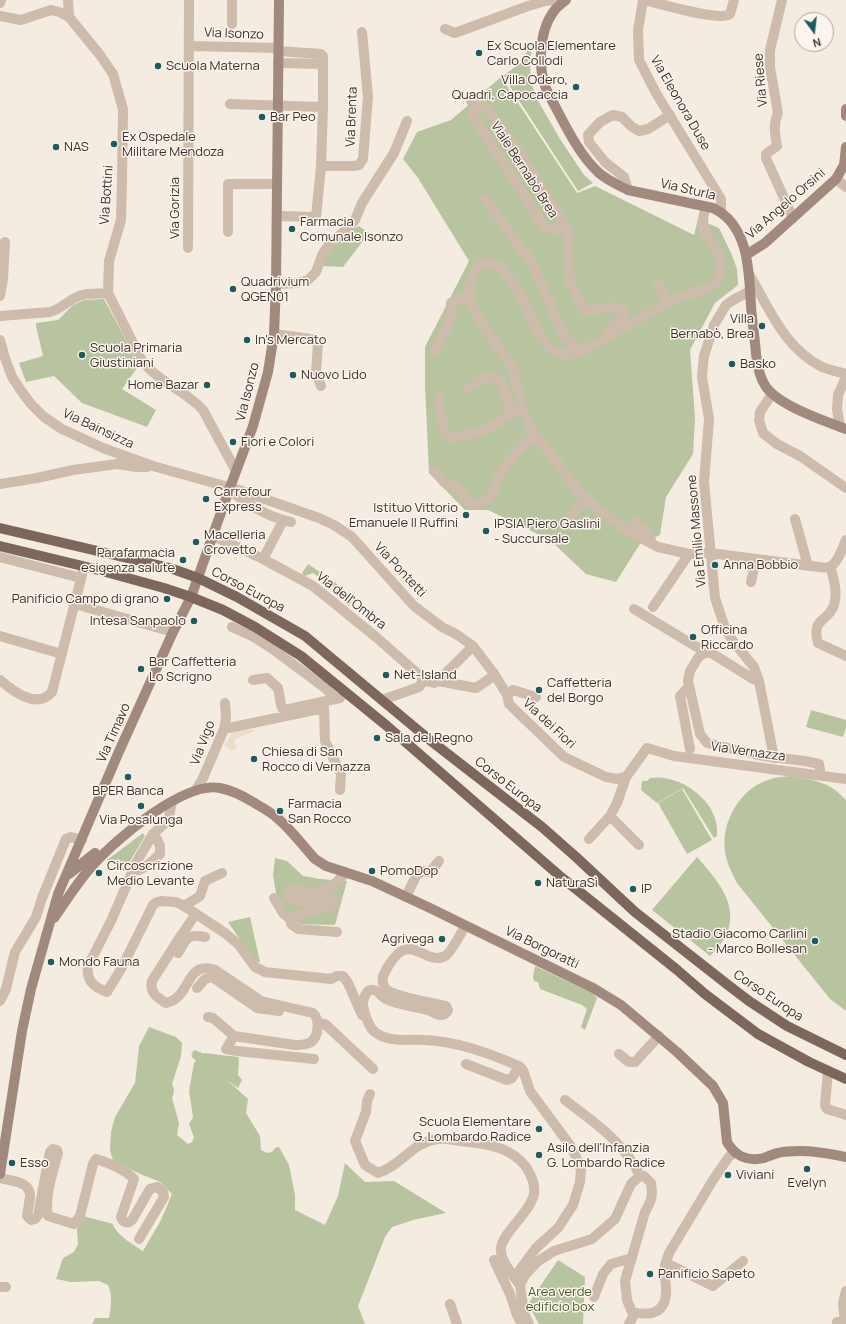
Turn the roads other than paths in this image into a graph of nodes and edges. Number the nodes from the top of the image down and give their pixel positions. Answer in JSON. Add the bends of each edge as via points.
{"nodes":[{"id":1,"x":68,"y":0,"type":"edge"},
{"id":2,"x":189,"y":0,"type":"edge"},
{"id":3,"x":232,"y":0,"type":"edge"},
{"id":4,"x":279,"y":0,"type":"edge"},
{"id":5,"x":562,"y":0,"type":"edge"},
{"id":6,"x":566,"y":0,"type":"edge"},
{"id":7,"x":643,"y":0,"type":"edge"},
{"id":8,"x":734,"y":0,"type":"edge"},
{"id":9,"x":782,"y":0,"type":"edge"},
{"id":10,"x":0,"y":16,"type":"edge"},
{"id":11,"x":69,"y":17,"type":"junction"},
{"id":12,"x":232,"y":24,"type":"dead end"},
{"id":13,"x":450,"y":31,"type":"dead end"},
{"id":14,"x":362,"y":32,"type":"dead end"},
{"id":15,"x":189,"y":46,"type":"junction"},
{"id":16,"x":278,"y":50,"type":"junction"},
{"id":17,"x":278,"y":63,"type":"junction"},
{"id":18,"x":323,"y":64,"type":"junction"},
{"id":19,"x":230,"y":104,"type":"dead end"},
{"id":20,"x":278,"y":106,"type":"junction"},
{"id":21,"x":323,"y":107,"type":"junction"},
{"id":22,"x":846,"y":109,"type":"edge"},
{"id":23,"x":670,"y":115,"type":"junction"},
{"id":24,"x":846,"y":116,"type":"edge"},
{"id":25,"x":407,"y":121,"type":"dead end"},
{"id":26,"x":846,"y":147,"type":"edge"},
{"id":27,"x":322,"y":166,"type":"junction"},
{"id":28,"x":836,"y":179,"type":"junction"},
{"id":29,"x":277,"y":184,"type":"junction"},
{"id":30,"x":846,"y":187,"type":"edge"},
{"id":31,"x":628,"y":190,"type":"junction"},
{"id":32,"x":485,"y":200,"type":"dead end"},
{"id":33,"x":706,"y":207,"type":"junction"},
{"id":34,"x":722,"y":212,"type":"junction"},
{"id":35,"x":277,"y":216,"type":"junction"},
{"id":36,"x":793,"y":218,"type":"junction"},
{"id":37,"x":228,"y":232,"type":"dead end"},
{"id":38,"x":568,"y":232,"type":"junction"},
{"id":39,"x":5,"y":242,"type":"dead end"},
{"id":40,"x":188,"y":248,"type":"dead end"},
{"id":41,"x":746,"y":255,"type":"junction"},
{"id":42,"x":749,"y":274,"type":"junction"},
{"id":43,"x":276,"y":284,"type":"junction"},
{"id":44,"x":658,"y":284,"type":"dead end"},
{"id":45,"x":750,"y":291,"type":"junction"},
{"id":46,"x":108,"y":293,"type":"junction"},
{"id":47,"x":0,"y":296,"type":"edge"},
{"id":48,"x":470,"y":303,"type":"junction"},
{"id":49,"x":668,"y":303,"type":"junction"},
{"id":50,"x":0,"y":316,"type":"edge"},
{"id":51,"x":274,"y":334,"type":"junction"},
{"id":52,"x":607,"y":338,"type":"junction"},
{"id":53,"x":0,"y":340,"type":"edge"},
{"id":54,"x":434,"y":352,"type":"dead end"},
{"id":55,"x":581,"y":352,"type":"junction"},
{"id":56,"x":846,"y":376,"type":"edge"},
{"id":57,"x":321,"y":386,"type":"dead end"},
{"id":58,"x":467,"y":389,"type":"dead end"},
{"id":59,"x":772,"y":394,"type":"junction"},
{"id":60,"x":439,"y":397,"type":"dead end"},
{"id":61,"x":522,"y":408,"type":"junction"},
{"id":62,"x":511,"y":413,"type":"junction"},
{"id":63,"x":843,"y":428,"type":"edge"},
{"id":64,"x":535,"y":435,"type":"junction"},
{"id":65,"x":153,"y":466,"type":"junction"},
{"id":66,"x":434,"y":470,"type":"dead end"},
{"id":67,"x":236,"y":471,"type":"junction"},
{"id":68,"x":0,"y":484,"type":"edge"},
{"id":69,"x":846,"y":488,"type":"edge"},
{"id":70,"x":229,"y":489,"type":"junction"},
{"id":71,"x":585,"y":498,"type":"junction"},
{"id":72,"x":795,"y":518,"type":"dead end"},
{"id":73,"x":635,"y":522,"type":"dead end"},
{"id":74,"x":565,"y":525,"type":"dead end"},
{"id":75,"x":0,"y":528,"type":"edge"},
{"id":76,"x":213,"y":536,"type":"junction"},
{"id":77,"x":651,"y":543,"type":"junction"},
{"id":78,"x":845,"y":543,"type":"edge"},
{"id":79,"x":0,"y":546,"type":"edge"},
{"id":80,"x":710,"y":553,"type":"junction"},
{"id":81,"x":689,"y":554,"type":"junction"},
{"id":82,"x":0,"y":557,"type":"edge"},
{"id":83,"x":263,"y":559,"type":"junction"},
{"id":84,"x":756,"y":559,"type":"junction"},
{"id":85,"x":808,"y":566,"type":"junction"},
{"id":86,"x":84,"y":567,"type":"junction"},
{"id":87,"x":830,"y":567,"type":"junction"},
{"id":88,"x":81,"y":578,"type":"junction"},
{"id":89,"x":198,"y":578,"type":"junction"},
{"id":90,"x":751,"y":582,"type":"dead end"},
{"id":91,"x":191,"y":597,"type":"junction"},
{"id":92,"x":75,"y":604,"type":"junction"},
{"id":93,"x":654,"y":607,"type":"dead end"},
{"id":94,"x":634,"y":609,"type":"dead end"},
{"id":95,"x":232,"y":627,"type":"dead end"},
{"id":96,"x":173,"y":632,"type":"junction"},
{"id":97,"x":0,"y":636,"type":"edge"},
{"id":98,"x":473,"y":646,"type":"junction"},
{"id":99,"x":705,"y":652,"type":"junction"},
{"id":100,"x":62,"y":654,"type":"junction"},
{"id":101,"x":846,"y":656,"type":"edge"},
{"id":102,"x":495,"y":675,"type":"junction"},
{"id":103,"x":422,"y":678,"type":"junction"},
{"id":104,"x":0,"y":680,"type":"edge"},
{"id":105,"x":254,"y":680,"type":"dead end"},
{"id":106,"x":438,"y":681,"type":"junction"},
{"id":107,"x":759,"y":681,"type":"junction"},
{"id":108,"x":689,"y":686,"type":"junction"},
{"id":109,"x":507,"y":695,"type":"junction"},
{"id":110,"x":350,"y":696,"type":"junction"},
{"id":111,"x":536,"y":697,"type":"dead end"},
{"id":112,"x":336,"y":699,"type":"junction"},
{"id":113,"x":382,"y":700,"type":"junction"},
{"id":114,"x":225,"y":703,"type":"dead end"},
{"id":115,"x":224,"y":729,"type":"junction"},
{"id":116,"x":690,"y":749,"type":"dead end"},
{"id":117,"x":774,"y":758,"type":"junction"},
{"id":118,"x":819,"y":775,"type":"junction"},
{"id":119,"x":626,"y":777,"type":"junction"},
{"id":120,"x":846,"y":779,"type":"edge"},
{"id":121,"x":196,"y":790,"type":"junction"},
{"id":122,"x":340,"y":790,"type":"dead end"},
{"id":123,"x":172,"y":802,"type":"junction"},
{"id":124,"x":610,"y":816,"type":"junction"},
{"id":125,"x":157,"y":839,"type":"dead end"},
{"id":126,"x":589,"y":839,"type":"dead end"},
{"id":127,"x":81,"y":842,"type":"junction"},
{"id":128,"x":638,"y":845,"type":"dead end"},
{"id":129,"x":107,"y":851,"type":"junction"},
{"id":130,"x":95,"y":853,"type":"junction"},
{"id":131,"x":439,"y":861,"type":"dead end"},
{"id":132,"x":85,"y":870,"type":"junction"},
{"id":133,"x":133,"y":871,"type":"junction"},
{"id":134,"x":222,"y":872,"type":"dead end"},
{"id":135,"x":345,"y":872,"type":"junction"},
{"id":136,"x":67,"y":875,"type":"junction"},
{"id":137,"x":406,"y":897,"type":"junction"},
{"id":138,"x":274,"y":898,"type":"dead end"},
{"id":139,"x":184,"y":906,"type":"junction"},
{"id":140,"x":196,"y":914,"type":"junction"},
{"id":141,"x":291,"y":920,"type":"junction"},
{"id":142,"x":49,"y":925,"type":"junction"},
{"id":143,"x":465,"y":926,"type":"junction"},
{"id":144,"x":337,"y":932,"type":"dead end"},
{"id":145,"x":205,"y":937,"type":"dead end"},
{"id":146,"x":154,"y":978,"type":"junction"},
{"id":147,"x":197,"y":988,"type":"dead end"},
{"id":148,"x":0,"y":1001,"type":"edge"},
{"id":149,"x":303,"y":1010,"type":"junction"},
{"id":150,"x":208,"y":1017,"type":"dead end"},
{"id":151,"x":318,"y":1023,"type":"junction"},
{"id":152,"x":370,"y":1026,"type":"junction"},
{"id":153,"x":234,"y":1036,"type":"junction"},
{"id":154,"x":659,"y":1036,"type":"junction"},
{"id":155,"x":619,"y":1054,"type":"dead end"},
{"id":156,"x":846,"y":1055,"type":"edge"},
{"id":157,"x":314,"y":1059,"type":"dead end"},
{"id":158,"x":466,"y":1064,"type":"dead end"},
{"id":159,"x":519,"y":1066,"type":"junction"},
{"id":160,"x":374,"y":1069,"type":"dead end"},
{"id":161,"x":828,"y":1071,"type":"junction"},
{"id":162,"x":846,"y":1079,"type":"edge"},
{"id":163,"x":370,"y":1094,"type":"dead end"},
{"id":164,"x":565,"y":1100,"type":"dead end"},
{"id":165,"x":846,"y":1115,"type":"edge"},
{"id":166,"x":734,"y":1152,"type":"junction"},
{"id":167,"x":846,"y":1157,"type":"edge"},
{"id":168,"x":1,"y":1163,"type":"edge"},
{"id":169,"x":0,"y":1174,"type":"edge"},
{"id":170,"x":640,"y":1176,"type":"junction"},
{"id":171,"x":0,"y":1178,"type":"edge"},
{"id":172,"x":139,"y":1239,"type":"dead end"},
{"id":173,"x":632,"y":1258,"type":"junction"},
{"id":174,"x":494,"y":1260,"type":"dead end"},
{"id":175,"x":743,"y":1262,"type":"dead end"},
{"id":176,"x":666,"y":1263,"type":"junction"},
{"id":177,"x":520,"y":1285,"type":"junction"},
{"id":178,"x":846,"y":1291,"type":"edge"},
{"id":179,"x":594,"y":1297,"type":"dead end"},
{"id":180,"x":450,"y":1304,"type":"dead end"},
{"id":181,"x":635,"y":1313,"type":"junction"},
{"id":182,"x":840,"y":1323,"type":"edge"},
{"id":183,"x":457,"y":1324,"type":"edge"},
{"id":184,"x":522,"y":1324,"type":"edge"},
{"id":185,"x":529,"y":1324,"type":"edge"},
{"id":186,"x":629,"y":1324,"type":"edge"}],
"edges":[{"from":1,"to":11,"type":"street"},
{"from":2,"to":15,"type":"street","name":"Via Gorizia"},
{"from":3,"to":12,"type":"street"},
{"from":4,"to":16,"type":"street","name":"Via Isonzo"},
{"from":5,"to":13,"type":"street","via":[[545,1]]},
{"from":6,"to":31,"type":"street","name":"Via Sturla","via":[[554,10],[544,34],[541,50],[544,86],[584,155],[599,173]]},
{"from":7,"to":8,"type":"street","name":"Via Eleonora Duse","via":[[714,17],[730,14]]},
{"from":7,"to":23,"type":"street","name":"Via Eleonora Duse","via":[[638,30],[639,60]]},
{"from":9,"to":36,"type":"street","name":"Via Riese","via":[[770,50],[771,74],[778,113],[775,119],[777,146],[766,154],[766,158]]},
{"from":10,"to":11,"type":"street","via":[[21,20],[51,10]]},
{"from":11,"to":46,"type":"street","name":"Via Bottini","via":[[113,74],[123,109],[121,220],[109,261]]},
{"from":14,"to":27,"type":"street","name":"Via Brenta","via":[[368,97],[363,159],[359,165]]},
{"from":15,"to":16,"type":"street","name":"Via Isonzo"},
{"from":15,"to":40,"type":"street","name":"Via Gorizia"},
{"from":16,"to":17,"type":"street","name":"Via Isonzo"},
{"from":16,"to":18,"type":"street","via":[[321,54]]},
{"from":17,"to":18,"type":"street"},
{"from":17,"to":20,"type":"street","name":"Via Isonzo"},
{"from":18,"to":21,"type":"street"},
{"from":19,"to":20,"type":"street"},
{"from":20,"to":21,"type":"street"},
{"from":20,"to":29,"type":"street","name":"Via Isonzo"},
{"from":21,"to":27,"type":"street"},
{"from":22,"to":24,"type":"street"},
{"from":23,"to":31,"type":"street","via":[[648,129],[639,131],[622,117],[613,115],[600,122],[588,135],[589,142],[605,162],[624,177]]},
{"from":23,"to":34,"type":"street","name":"Via Eleonora Duse","via":[[721,199]]},
{"from":25,"to":43,"type":"street","via":[[394,153],[362,203],[355,220],[329,244],[316,272],[308,280]]},
{"from":26,"to":28,"type":"street","name":"Via Angelo Orsini","via":[[844,165]]},
{"from":27,"to":35,"type":"street","via":[[316,217]]},
{"from":28,"to":30,"type":"street"},
{"from":28,"to":36,"type":"street","name":"Via Angelo Orsini"},
{"from":29,"to":35,"type":"street","name":"Via Isonzo"},
{"from":29,"to":37,"type":"street","via":[[228,184]]},
{"from":31,"to":33,"type":"street","name":"Via Sturla"},
{"from":32,"to":55,"type":"street","via":[[532,263],[564,336]]},
{"from":33,"to":34,"type":"street","name":"Via Sturla"},
{"from":33,"to":49,"type":"street","name":"Viale Bernabò Brea","via":[[702,220],[703,230],[718,254],[721,263],[720,277],[705,289]]},
{"from":34,"to":41,"type":"street","name":"Via Sturla","via":[[740,235]]},
{"from":35,"to":43,"type":"street","name":"Via Isonzo"},
{"from":36,"to":41,"type":"street","name":"Via Angelo Orsini","via":[[765,243]]},
{"from":38,"to":38,"type":"street","name":"Viale Bernabò Brea","via":[[519,152],[485,106],[473,104],[472,114],[545,228]]},
{"from":38,"to":52,"type":"street","name":"Viale Bernabò Brea","via":[[570,281],[584,311],[612,307],[622,310],[623,319],[607,331]]},
{"from":39,"to":47,"type":"street"},
{"from":41,"to":42,"type":"street","name":"Via Sturla"},
{"from":42,"to":45,"type":"street","name":"Via Sturla"},
{"from":42,"to":56,"type":"street","via":[[781,331],[800,353],[822,367]]},
{"from":43,"to":51,"type":"street","name":"Via Isonzo"},
{"from":44,"to":49,"type":"street"},
{"from":45,"to":59,"type":"street","name":"Via Sturla","via":[[758,367],[763,381]]},
{"from":45,"to":80,"type":"street","name":"Via Emilio Massone","via":[[726,305],[714,326],[704,356],[702,377],[708,419],[704,482]]},
{"from":46,"to":50,"type":"street","via":[[82,295],[50,312]]},
{"from":46,"to":67,"type":"street","name":"Via Bottini","via":[[146,366],[203,410]]},
{"from":48,"to":54,"type":"street","via":[[459,298],[451,304],[450,320]]},
{"from":48,"to":55,"type":"street","name":"Viale Bernabò Brea","via":[[469,292],[476,269],[481,264],[495,265],[508,275],[538,332],[554,351],[567,355]]},
{"from":48,"to":61,"type":"street","via":[[513,368]]},
{"from":49,"to":52,"type":"street","name":"Viale Bernabò Brea"},
{"from":51,"to":57,"type":"street","via":[[311,340],[318,344],[316,372]]},
{"from":51,"to":67,"type":"street","name":"Via Isonzo","via":[[262,395]]},
{"from":52,"to":55,"type":"street","name":"Viale Bernabò Brea"},
{"from":53,"to":65,"type":"street","name":"Via Bainsizza","via":[[12,377],[31,404],[44,417],[62,429],[103,448]]},
{"from":56,"to":63,"type":"street","via":[[838,395],[837,409]]},
{"from":58,"to":62,"type":"street","via":[[488,378],[500,380]]},
{"from":59,"to":63,"type":"street","name":"Via Sturla","via":[[824,422]]},
{"from":59,"to":69,"type":"street","via":[[760,412],[759,420],[763,432],[777,444],[800,456]]},
{"from":60,"to":62,"type":"street","via":[[445,433],[449,438],[486,429]]},
{"from":61,"to":62,"type":"street"},
{"from":61,"to":64,"type":"street"},
{"from":64,"to":66,"type":"street","via":[[506,465],[498,477],[493,493],[484,501],[468,504],[463,494],[444,482]]},
{"from":64,"to":71,"type":"street"},
{"from":65,"to":68,"type":"street","via":[[117,464]]},
{"from":65,"to":70,"type":"street","name":"Via Bainsizza"},
{"from":67,"to":70,"type":"street","name":"Via Isonzo"},
{"from":70,"to":76,"type":"street","name":"Via Isonzo"},
{"from":70,"to":83,"type":"street","via":[[252,507],[287,522]]},
{"from":70,"to":98,"type":"street","name":"Via Pontetti","via":[[334,525],[352,537],[420,611]]},
{"from":71,"to":74,"type":"street"},
{"from":71,"to":77,"type":"street","via":[[626,530]]},
{"from":72,"to":85,"type":"street"},
{"from":73,"to":77,"type":"street","via":[[649,535]]},
{"from":75,"to":89,"type":"main road","name":"Corso Europa","via":[[170,568]]},
{"from":76,"to":83,"type":"street","name":"Via dell'Ombra"},
{"from":76,"to":89,"type":"street","name":"Via Isonzo"},
{"from":77,"to":81,"type":"street"},
{"from":78,"to":87,"type":"street","via":[[838,558]]},
{"from":79,"to":86,"type":"main road"},
{"from":80,"to":81,"type":"street"},
{"from":80,"to":84,"type":"street"},
{"from":80,"to":107,"type":"street","name":"Via Emilio Massone","via":[[715,598],[721,618],[732,640],[754,667]]},
{"from":81,"to":93,"type":"street","name":"Via Emilio Massone"},
{"from":82,"to":88,"type":"street"},
{"from":83,"to":103,"type":"street","name":"Via dell'Ombra","via":[[323,593]]},
{"from":84,"to":85,"type":"street"},
{"from":84,"to":90,"type":"street"},
{"from":85,"to":87,"type":"street"},
{"from":86,"to":88,"type":"street"},
{"from":86,"to":91,"type":"main road"},
{"from":87,"to":101,"type":"street","via":[[835,588],[834,604],[815,632],[818,643]]},
{"from":88,"to":92,"type":"street"},
{"from":89,"to":91,"type":"street","name":"Via Isonzo"},
{"from":89,"to":113,"type":"main road","name":"Corso Europa","via":[[305,636]]},
{"from":91,"to":96,"type":"street","name":"Via Timavo"},
{"from":91,"to":110,"type":"main road","via":[[255,627],[301,656]]},
{"from":92,"to":96,"type":"street"},
{"from":92,"to":100,"type":"street"},
{"from":94,"to":99,"type":"street"},
{"from":95,"to":112,"type":"street","via":[[274,650]]},
{"from":96,"to":127,"type":"street","name":"Via Timavo"},
{"from":97,"to":100,"type":"street"},
{"from":98,"to":102,"type":"street","name":"Via Pontetti"},
{"from":98,"to":106,"type":"street"},
{"from":99,"to":107,"type":"street","via":[[713,654]]},
{"from":99,"to":108,"type":"street","name":"Via Vernazza","via":[[690,671]]},
{"from":100,"to":104,"type":"street","via":[[52,692],[40,700],[14,691]]},
{"from":102,"to":106,"type":"street","via":[[476,688]]},
{"from":102,"to":109,"type":"street","name":"Via Pontetti"},
{"from":103,"to":106,"type":"street","via":[[430,682]]},
{"from":103,"to":113,"type":"street","via":[[419,687]]},
{"from":105,"to":112,"type":"street","via":[[267,678],[278,688],[283,708]]},
{"from":107,"to":117,"type":"street","name":"Via Vernazza"},
{"from":108,"to":116,"type":"street","name":"Via Vernazza","via":[[680,696]]},
{"from":108,"to":117,"type":"street","name":"Via Vernazza","via":[[700,734],[707,743]]},
{"from":109,"to":111,"type":"street","via":[[513,690]]},
{"from":109,"to":119,"type":"street","name":"Via dei Fiori","via":[[514,709],[564,757],[606,777]]},
{"from":110,"to":112,"type":"street"},
{"from":110,"to":161,"type":"main road","via":[[441,771],[561,877],[705,994],[758,1034]]},
{"from":113,"to":156,"type":"main road","name":"Corso Europa","via":[[542,828],[636,912],[749,1001],[787,1026]]},
{"from":114,"to":115,"type":"street","name":"Via Vigo"},
{"from":115,"to":121,"type":"street","name":"Via Vigo"},
{"from":115,"to":122,"type":"street","via":[[324,708],[326,742],[341,774]]},
{"from":117,"to":118,"type":"street","name":"Via Vernazza","via":[[819,764]]},
{"from":118,"to":119,"type":"street","name":"Via Vernazza","via":[[674,756],[647,748]]},
{"from":118,"to":120,"type":"street","name":"Via Vernazza"},
{"from":119,"to":124,"type":"street"},
{"from":121,"to":123,"type":"street"},
{"from":121,"to":135,"type":"street","name":"Via Borgoratti","via":[[219,788],[247,799],[275,816],[315,859],[326,866]]},
{"from":123,"to":129,"type":"street","via":[[143,821]]},
{"from":123,"to":133,"type":"street","via":[[168,817],[153,834]]},
{"from":124,"to":126,"type":"street"},
{"from":124,"to":128,"type":"street"},
{"from":125,"to":133,"type":"street","via":[[160,854],[146,867]]},
{"from":127,"to":130,"type":"street","via":[[85,851]]},
{"from":127,"to":132,"type":"street"},
{"from":127,"to":136,"type":"street"},
{"from":127,"to":148,"type":"street","via":[[71,837],[66,838],[36,917],[19,944]]},
{"from":129,"to":130,"type":"street"},
{"from":129,"to":132,"type":"street"},
{"from":130,"to":132,"type":"street"},
{"from":131,"to":137,"type":"street","via":[[430,872],[423,871],[416,876]]},
{"from":132,"to":136,"type":"street"},
{"from":132,"to":142,"type":"street"},
{"from":133,"to":139,"type":"street","via":[[88,966],[87,974],[98,989],[107,992],[153,905],[160,901],[176,902]]},
{"from":134,"to":139,"type":"street","via":[[205,880],[200,896]]},
{"from":135,"to":137,"type":"street","name":"Via Borgoratti"},
{"from":135,"to":141,"type":"street","via":[[337,882],[319,892],[299,890],[289,893],[292,900],[308,902],[329,897],[335,900],[334,905],[297,915]]},
{"from":136,"to":142,"type":"street","via":[[58,894]]},
{"from":137,"to":143,"type":"street","name":"Via Borgoratti"},
{"from":138,"to":141,"type":"street","via":[[282,913]]},
{"from":139,"to":140,"type":"street"},
{"from":140,"to":146,"type":"street"},
{"from":140,"to":152,"type":"street","via":[[225,933],[239,946],[255,968],[265,972],[331,979],[343,976]]},
{"from":141,"to":144,"type":"street","via":[[291,924],[298,929]]},
{"from":142,"to":168,"type":"street","via":[[22,1031]]},
{"from":143,"to":152,"type":"street","via":[[446,956],[433,958],[414,949],[404,950],[396,954],[382,979],[388,991],[446,1006],[447,1012],[440,1015],[389,1000],[372,990],[364,997],[363,1005]]},
{"from":143,"to":154,"type":"street","name":"Via Borgoratti","via":[[593,988],[621,1005]]},
{"from":145,"to":146,"type":"street","via":[[194,934],[188,937],[161,978]]},
{"from":146,"to":149,"type":"street","via":[[151,986],[155,996],[166,1003],[180,996],[192,975],[207,967],[262,1001]]},
{"from":147,"to":149,"type":"street","via":[[205,979],[212,977],[257,1008],[302,1015]]},
{"from":149,"to":151,"type":"street","via":[[316,1015]]},
{"from":150,"to":153,"type":"street","via":[[213,1018]]},
{"from":151,"to":153,"type":"street","via":[[314,1038],[302,1045]]},
{"from":151,"to":160,"type":"street","via":[[325,1024]]},
{"from":152,"to":159,"type":"street","via":[[375,1032],[388,1038],[453,1043]]},
{"from":153,"to":157,"type":"street","via":[[226,1049]]},
{"from":154,"to":155,"type":"street","via":[[635,1062],[629,1062]]},
{"from":154,"to":166,"type":"street","name":"Via Borgoratti","via":[[713,1086],[722,1103],[727,1142]]},
{"from":158,"to":159,"type":"street","via":[[507,1080],[512,1078]]},
{"from":159,"to":177,"type":"street","via":[[523,1070],[530,1091],[572,1148],[581,1169],[573,1205],[558,1228],[536,1248],[519,1271]]},
{"from":161,"to":162,"type":"main road"},
{"from":161,"to":165,"type":"street","via":[[825,1105],[827,1109]]},
{"from":163,"to":177,"type":"street","via":[[355,1141],[364,1165],[378,1173],[397,1163],[419,1145],[438,1139],[479,1142],[505,1149],[524,1164],[533,1182],[534,1194],[503,1241],[500,1250],[511,1274]]},
{"from":164,"to":170,"type":"street","via":[[604,1129],[634,1163]]},
{"from":166,"to":167,"type":"street","via":[[739,1156],[753,1159],[802,1151]]},
{"from":166,"to":176,"type":"street","via":[[689,1218]]},
{"from":168,"to":169,"type":"street"},
{"from":170,"to":173,"type":"street","via":[[644,1176],[651,1183],[653,1195],[645,1212]]},
{"from":170,"to":177,"type":"street","via":[[631,1184],[615,1219],[592,1239],[554,1250],[537,1262]]},
{"from":171,"to":172,"type":"street","via":[[28,1187],[28,1216],[35,1220],[38,1217],[50,1152],[56,1149],[58,1154],[46,1210],[48,1216],[74,1224],[80,1216],[92,1164],[96,1159],[103,1161],[134,1179],[122,1216],[124,1222],[129,1223],[132,1220],[150,1189],[157,1187],[163,1192],[162,1200]]},
{"from":173,"to":179,"type":"street","via":[[611,1264],[603,1274]]},
{"from":173,"to":181,"type":"street","via":[[625,1281],[627,1300],[632,1312]]},
{"from":174,"to":184,"type":"street"},
{"from":175,"to":176,"type":"street","via":[[712,1286]]},
{"from":176,"to":181,"type":"street","via":[[666,1294],[663,1306],[655,1312],[643,1315]]},
{"from":177,"to":185,"type":"street","via":[[524,1313]]},
{"from":178,"to":182,"type":"street"},
{"from":180,"to":183,"type":"street"},
{"from":181,"to":186,"type":"street"}]}
